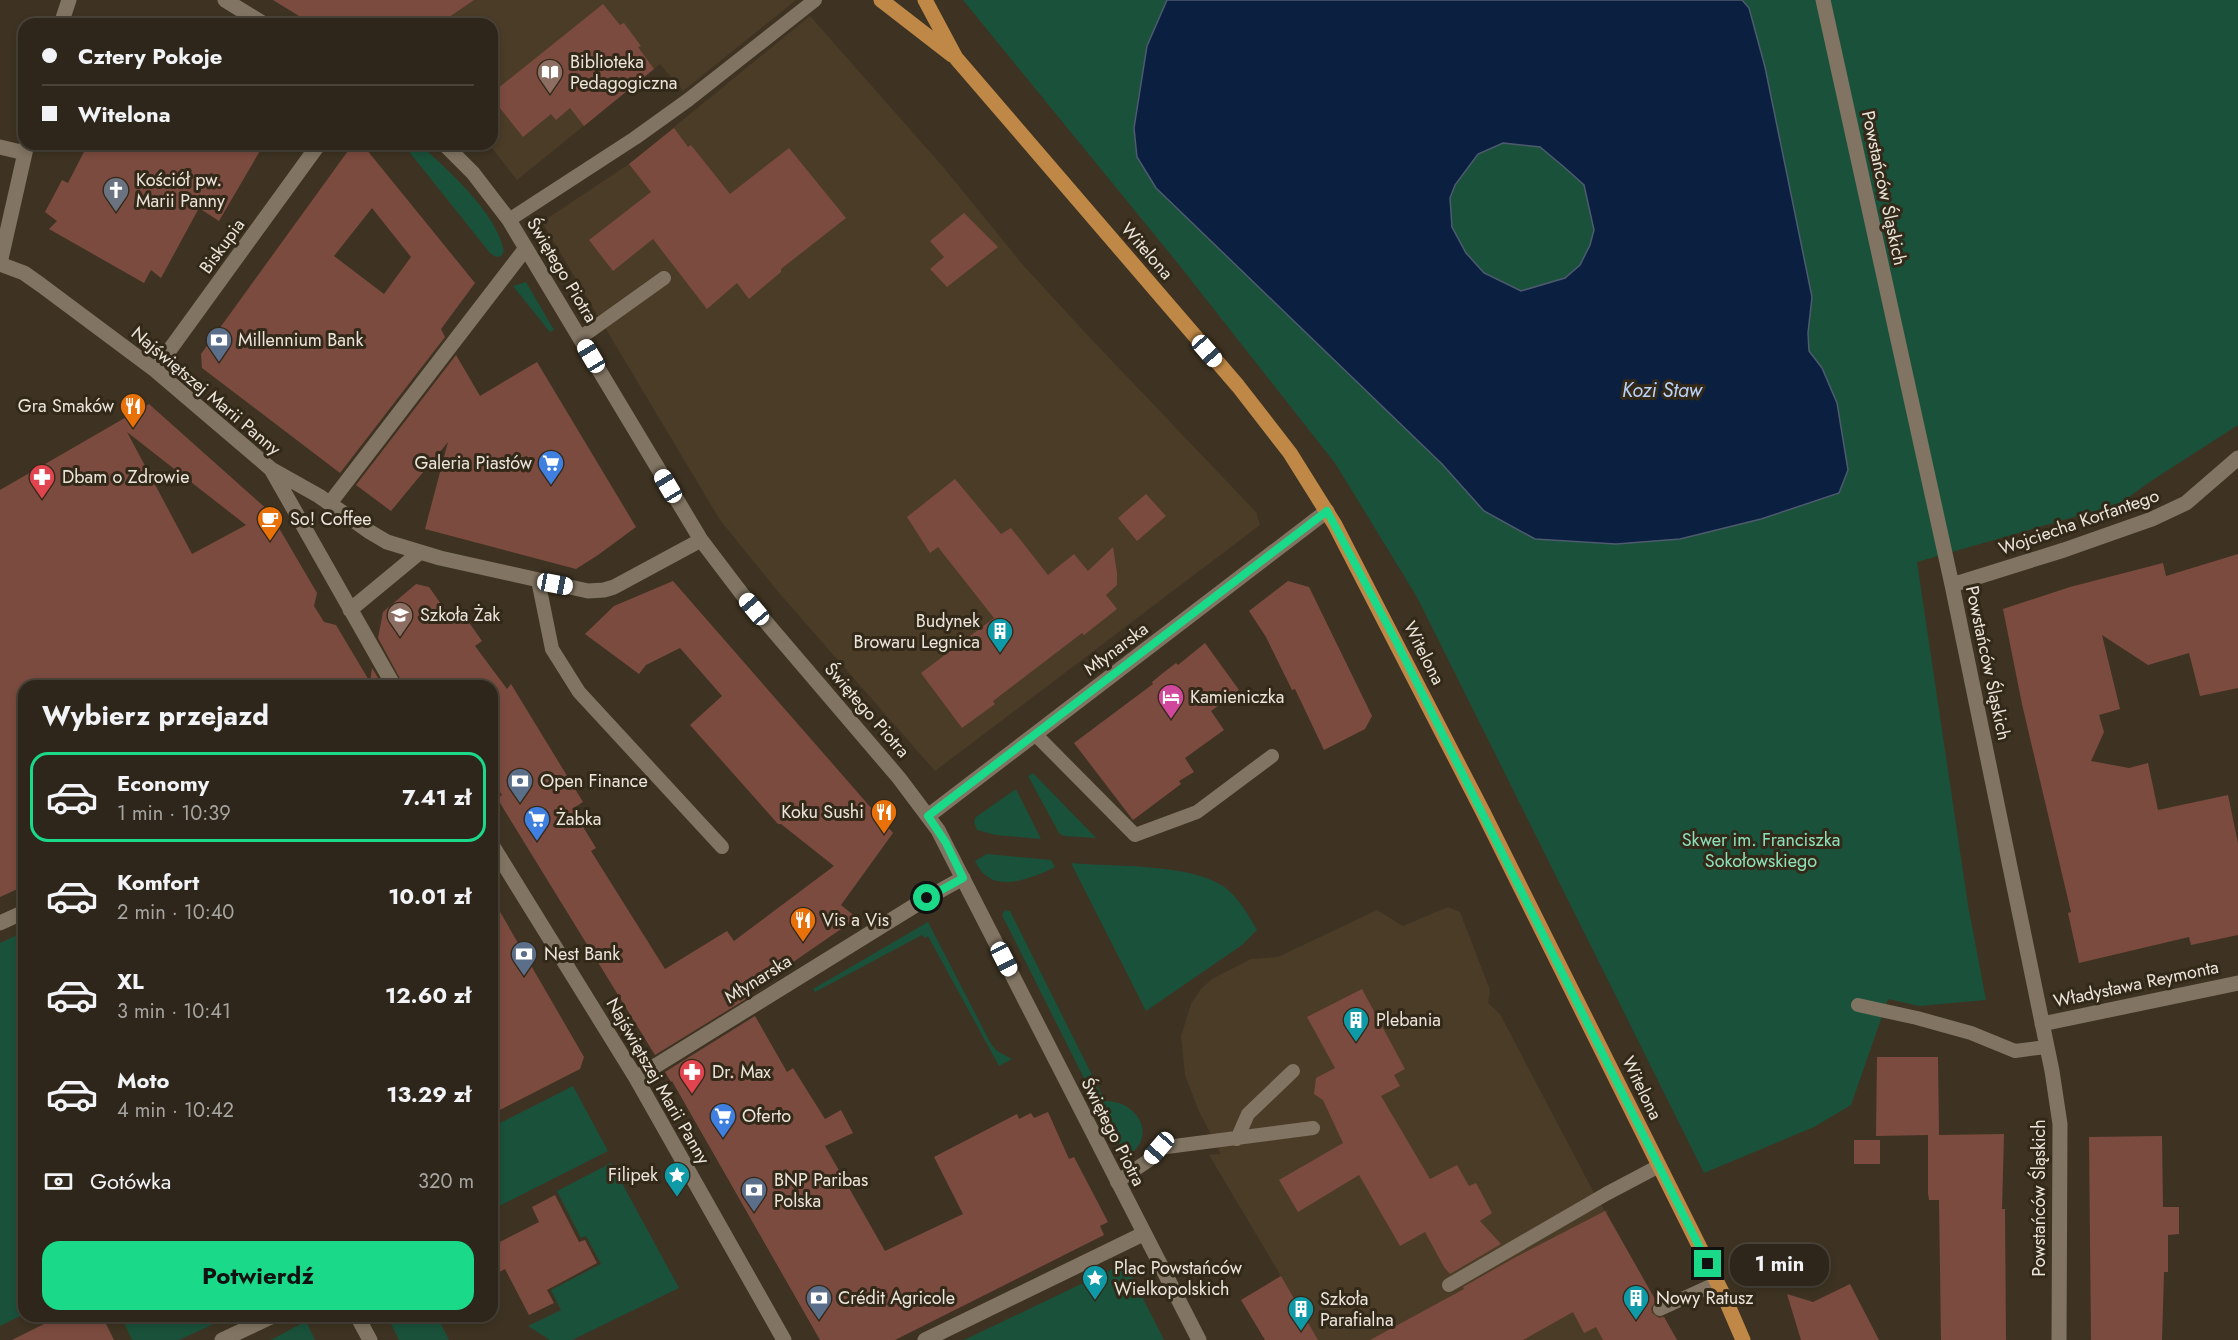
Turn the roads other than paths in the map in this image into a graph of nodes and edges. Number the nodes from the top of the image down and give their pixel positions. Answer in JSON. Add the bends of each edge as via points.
{"nodes":[{"id":1,"x":69,"y":0,"type":"edge"},
{"id":2,"x":225,"y":0,"type":"edge"},
{"id":3,"x":815,"y":0,"type":"edge"},
{"id":4,"x":881,"y":0,"type":"edge"},
{"id":5,"x":924,"y":0,"type":"edge"},
{"id":6,"x":1823,"y":0,"type":"edge"},
{"id":7,"x":63,"y":18,"type":"edge"},
{"id":8,"x":254,"y":18,"type":"edge"},
{"id":9,"x":956,"y":58,"type":"junction"},
{"id":10,"x":0,"y":147,"type":"edge"},
{"id":11,"x":18,"y":148,"type":"edge"},
{"id":12,"x":26,"y":150,"type":"edge"},
{"id":13,"x":315,"y":150,"type":"edge"},
{"id":14,"x":450,"y":150,"type":"edge"},
{"id":15,"x":509,"y":220,"type":"junction"},
{"id":16,"x":526,"y":248,"type":"junction"},
{"id":17,"x":0,"y":263,"type":"edge"},
{"id":18,"x":664,"y":278,"type":"dead end"},
{"id":19,"x":580,"y":338,"type":"junction"},
{"id":20,"x":155,"y":370,"type":"junction"},
{"id":21,"x":2238,"y":458,"type":"edge"},
{"id":22,"x":271,"y":469,"type":"junction"},
{"id":23,"x":330,"y":502,"type":"junction"},
{"id":24,"x":1327,"y":511,"type":"junction"},
{"id":25,"x":701,"y":540,"type":"junction"},
{"id":26,"x":419,"y":553,"type":"junction"},
{"id":27,"x":538,"y":580,"type":"junction"},
{"id":28,"x":1952,"y":585,"type":"junction"},
{"id":29,"x":350,"y":610,"type":"junction"},
{"id":30,"x":391,"y":680,"type":"edge"},
{"id":31,"x":1036,"y":735,"type":"junction"},
{"id":32,"x":1272,"y":756,"type":"dead end"},
{"id":33,"x":928,"y":816,"type":"junction"},
{"id":34,"x":722,"y":847,"type":"dead end"},
{"id":35,"x":498,"y":855,"type":"edge"},
{"id":36,"x":963,"y":878,"type":"junction"},
{"id":37,"x":18,"y":915,"type":"edge"},
{"id":38,"x":0,"y":923,"type":"edge"},
{"id":39,"x":2238,"y":982,"type":"edge"},
{"id":40,"x":1858,"y":1005,"type":"dead end"},
{"id":41,"x":2042,"y":1024,"type":"junction"},
{"id":42,"x":2046,"y":1047,"type":"junction"},
{"id":43,"x":1293,"y":1071,"type":"dead end"},
{"id":44,"x":636,"y":1078,"type":"junction"},
{"id":45,"x":1313,"y":1128,"type":"dead end"},
{"id":46,"x":1237,"y":1139,"type":"junction"},
{"id":47,"x":1659,"y":1166,"type":"junction"},
{"id":48,"x":1118,"y":1182,"type":"junction"},
{"id":49,"x":1143,"y":1234,"type":"junction"},
{"id":50,"x":1717,"y":1283,"type":"junction"},
{"id":51,"x":1449,"y":1285,"type":"dead end"},
{"id":52,"x":1660,"y":1309,"type":"dead end"},
{"id":53,"x":260,"y":1322,"type":"edge"},
{"id":54,"x":360,"y":1322,"type":"edge"},
{"id":55,"x":222,"y":1340,"type":"edge"},
{"id":56,"x":370,"y":1340,"type":"edge"},
{"id":57,"x":784,"y":1340,"type":"edge"},
{"id":58,"x":925,"y":1340,"type":"edge"},
{"id":59,"x":1199,"y":1340,"type":"edge"},
{"id":60,"x":1743,"y":1340,"type":"edge"},
{"id":61,"x":2058,"y":1340,"type":"edge"}],
"edges":[{"from":1,"to":7,"type":"street"},
{"from":2,"to":8,"type":"street"},
{"from":3,"to":15,"type":"lane","via":[[670,112]]},
{"from":4,"to":9,"type":"main road","name":"Witelona"},
{"from":5,"to":9,"type":"main road","name":"Witelona"},
{"from":6,"to":28,"type":"street","name":"Powstańców Śląskich"},
{"from":9,"to":24,"type":"main road","name":"Witelona","via":[[1238,386],[1290,453]]},
{"from":10,"to":11,"type":"street"},
{"from":12,"to":17,"type":"street"},
{"from":13,"to":20,"type":"street","name":"Biskupia"},
{"from":14,"to":15,"type":"street","name":"Świętego Piotra"},
{"from":15,"to":16,"type":"street","name":"Świętego Piotra"},
{"from":16,"to":19,"type":"street","name":"Świętego Piotra"},
{"from":16,"to":23,"type":"street"},
{"from":17,"to":20,"type":"street","name":"Najświętszej Marii Panny","via":[[31,278]]},
{"from":18,"to":19,"type":"lane"},
{"from":19,"to":25,"type":"street","name":"Świętego Piotra"},
{"from":20,"to":22,"type":"street","name":"Najświętszej Marii Panny"},
{"from":21,"to":28,"type":"street","name":"Wojciecha Korfantego","via":[[2186,503],[2152,519]]},
{"from":22,"to":23,"type":"street"},
{"from":22,"to":29,"type":"street","name":"Najświętszej Marii Panny"},
{"from":23,"to":26,"type":"street","via":[[382,540]]},
{"from":24,"to":31,"type":"street","name":"Młynarska"},
{"from":24,"to":47,"type":"main road","name":"Witelona"},
{"from":25,"to":27,"type":"street","via":[[604,590],[588,591]]},
{"from":25,"to":33,"type":"street","name":"Świętego Piotra"},
{"from":26,"to":27,"type":"street"},
{"from":26,"to":29,"type":"street"},
{"from":27,"to":34,"type":"lane","via":[[552,649],[579,692]]},
{"from":28,"to":41,"type":"street","name":"Powstańców Śląskich"},
{"from":29,"to":30,"type":"street","name":"Najświętszej Marii Panny"},
{"from":31,"to":32,"type":"lane","via":[[1135,835],[1197,812]]},
{"from":31,"to":33,"type":"street","name":"Młynarska"},
{"from":33,"to":36,"type":"street","name":"Świętego Piotra"},
{"from":35,"to":44,"type":"street","name":"Najświętszej Marii Panny"},
{"from":36,"to":44,"type":"street","name":"Młynarska"},
{"from":36,"to":48,"type":"street","name":"Świętego Piotra"},
{"from":37,"to":38,"type":"street"},
{"from":39,"to":41,"type":"street","name":"Władysława Reymonta"},
{"from":40,"to":42,"type":"lane","via":[[1917,1018],[2015,1051]]},
{"from":41,"to":42,"type":"street","name":"Powstańców Śląskich"},
{"from":42,"to":61,"type":"street","name":"Powstańców Śląskich","via":[[2060,1124]]},
{"from":43,"to":46,"type":"lane","via":[[1248,1114]]},
{"from":44,"to":57,"type":"street","name":"Najświętszej Marii Panny"},
{"from":45,"to":46,"type":"lane"},
{"from":46,"to":48,"type":"lane","via":[[1159,1148]]},
{"from":47,"to":50,"type":"main road","name":"Witelona"},
{"from":47,"to":51,"type":"lane"},
{"from":48,"to":49,"type":"street","name":"Świętego Piotra"},
{"from":49,"to":58,"type":"street"},
{"from":49,"to":59,"type":"street","name":"Świętego Piotra"},
{"from":50,"to":52,"type":"lane"},
{"from":50,"to":60,"type":"main road","name":"Witelona"},
{"from":53,"to":55,"type":"street"},
{"from":54,"to":56,"type":"street"}]}
